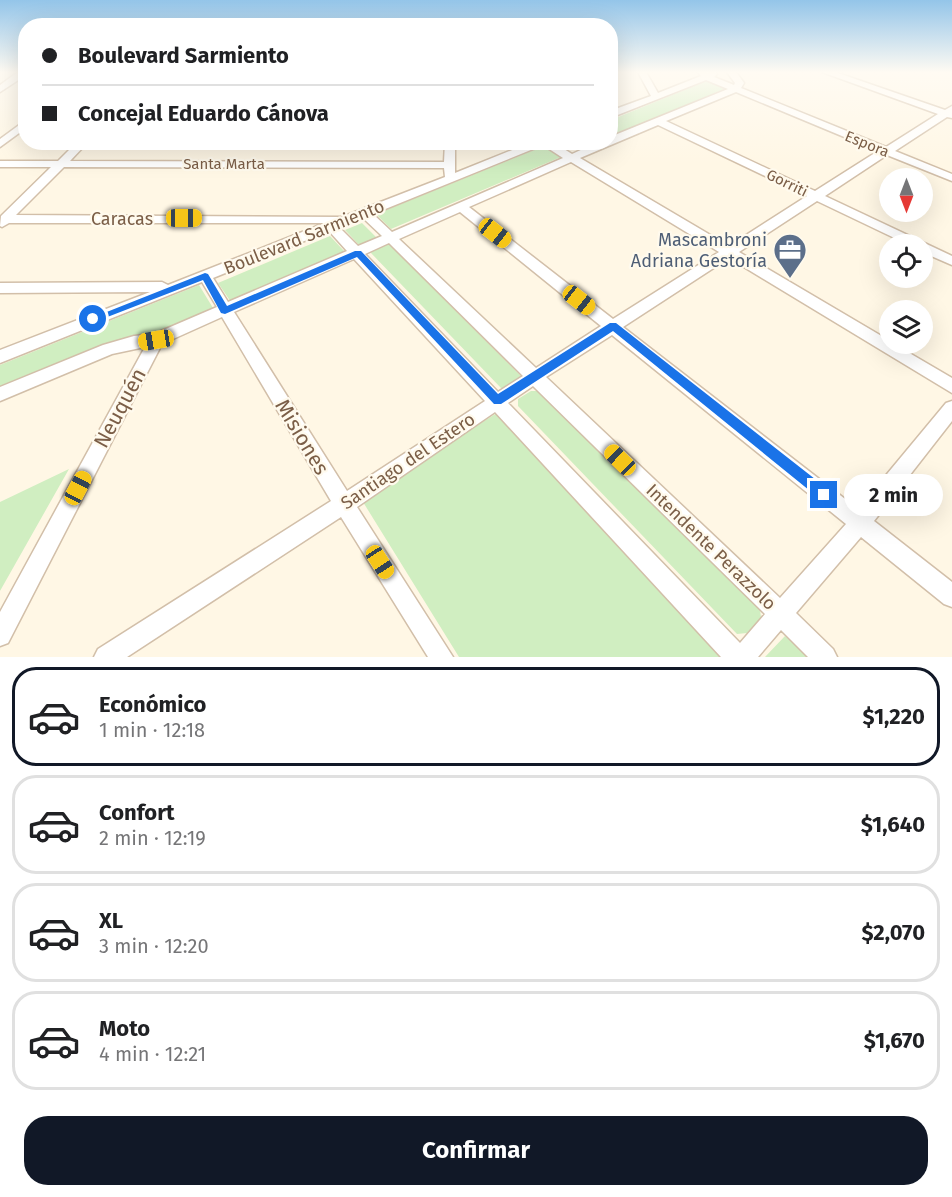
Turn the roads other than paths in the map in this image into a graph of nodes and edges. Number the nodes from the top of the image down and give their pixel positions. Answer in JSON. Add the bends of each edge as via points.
{"nodes":[{"id":1,"x":642,"y":103,"type":"edge"},
{"id":2,"x":699,"y":103,"type":"edge"},
{"id":3,"x":769,"y":103,"type":"edge"},
{"id":4,"x":921,"y":103,"type":"edge"},
{"id":5,"x":618,"y":112,"type":"edge"},
{"id":6,"x":950,"y":112,"type":"edge"},
{"id":7,"x":658,"y":121,"type":"junction"},
{"id":8,"x":18,"y":129,"type":"edge"},
{"id":9,"x":618,"y":138,"type":"edge"},
{"id":10,"x":0,"y":144,"type":"edge"},
{"id":11,"x":75,"y":150,"type":"edge"},
{"id":12,"x":450,"y":150,"type":"edge"},
{"id":13,"x":517,"y":150,"type":"edge"},
{"id":14,"x":557,"y":150,"type":"edge"},
{"id":15,"x":590,"y":150,"type":"edge"},
{"id":16,"x":886,"y":151,"type":"junction"},
{"id":17,"x":571,"y":158,"type":"junction"},
{"id":18,"x":0,"y":164,"type":"edge"},
{"id":19,"x":61,"y":164,"type":"junction"},
{"id":20,"x":449,"y":165,"type":"junction"},
{"id":21,"x":952,"y":178,"type":"edge"},
{"id":22,"x":448,"y":179,"type":"junction"},
{"id":23,"x":816,"y":197,"type":"junction"},
{"id":24,"x":461,"y":207,"type":"junction"},
{"id":25,"x":365,"y":213,"type":"junction"},
{"id":26,"x":3,"y":222,"type":"edge"},
{"id":27,"x":338,"y":222,"type":"junction"},
{"id":28,"x":895,"y":234,"type":"edge"},
{"id":29,"x":391,"y":239,"type":"junction"},
{"id":30,"x":933,"y":252,"type":"edge"},
{"id":31,"x":358,"y":253,"type":"junction"},
{"id":32,"x":727,"y":253,"type":"junction"},
{"id":33,"x":952,"y":261,"type":"edge"},
{"id":34,"x":205,"y":276,"type":"junction"},
{"id":35,"x":171,"y":287,"type":"junction"},
{"id":36,"x":0,"y":288,"type":"edge"},
{"id":37,"x":225,"y":310,"type":"junction"},
{"id":38,"x":613,"y":326,"type":"junction"},
{"id":39,"x":156,"y":340,"type":"junction"},
{"id":40,"x":0,"y":357,"type":"edge"},
{"id":41,"x":534,"y":377,"type":"junction"},
{"id":42,"x":952,"y":386,"type":"edge"},
{"id":43,"x":0,"y":394,"type":"edge"},
{"id":44,"x":497,"y":400,"type":"junction"},
{"id":45,"x":952,"y":408,"type":"edge"},
{"id":46,"x":344,"y":504,"type":"junction"},
{"id":47,"x":860,"y":523,"type":"junction"},
{"id":48,"x":952,"y":596,"type":"edge"},
{"id":49,"x":782,"y":615,"type":"junction"},
{"id":50,"x":0,"y":635,"type":"edge"},
{"id":51,"x":106,"y":657,"type":"edge"},
{"id":52,"x":441,"y":657,"type":"edge"},
{"id":53,"x":737,"y":657,"type":"edge"},
{"id":54,"x":743,"y":657,"type":"edge"},
{"id":55,"x":825,"y":657,"type":"edge"}],
"edges":[{"from":1,"to":5,"type":"street"},
{"from":2,"to":7,"type":"street"},
{"from":3,"to":16,"type":"street","name":"Espora"},
{"from":4,"to":6,"type":"street"},
{"from":6,"to":16,"type":"street","name":"Santiago del Estero"},
{"from":7,"to":9,"type":"street"},
{"from":7,"to":23,"type":"street","name":"Gorriti"},
{"from":8,"to":10,"type":"street"},
{"from":11,"to":19,"type":"street"},
{"from":12,"to":20,"type":"street"},
{"from":13,"to":22,"type":"street","name":"Boulevard Sarmiento"},
{"from":14,"to":17,"type":"street"},
{"from":15,"to":17,"type":"street"},
{"from":16,"to":21,"type":"street","name":"Espora"},
{"from":16,"to":23,"type":"street","name":"Santiago del Estero"},
{"from":17,"to":24,"type":"street"},
{"from":17,"to":32,"type":"street"},
{"from":18,"to":19,"type":"street","name":"Santa Marta"},
{"from":19,"to":20,"type":"street","name":"Santa Marta"},
{"from":19,"to":26,"type":"street"},
{"from":20,"to":22,"type":"street"},
{"from":22,"to":25,"type":"street","name":"Boulevard Sarmiento"},
{"from":23,"to":28,"type":"street","name":"Gorriti"},
{"from":23,"to":32,"type":"street","name":"Santiago del Estero"},
{"from":24,"to":29,"type":"street"},
{"from":24,"to":38,"type":"street"},
{"from":25,"to":27,"type":"street","name":"Boulevard Sarmiento"},
{"from":25,"to":29,"type":"street","name":"Intendente Perazzolo"},
{"from":26,"to":27,"type":"street","name":"Caracas"},
{"from":27,"to":31,"type":"street"},
{"from":27,"to":34,"type":"street","name":"Boulevard Sarmiento"},
{"from":29,"to":31,"type":"street"},
{"from":29,"to":41,"type":"street","name":"Intendente Perazzolo"},
{"from":30,"to":33,"type":"street"},
{"from":31,"to":37,"type":"street"},
{"from":31,"to":44,"type":"street"},
{"from":32,"to":38,"type":"street","name":"Santiago del Estero"},
{"from":32,"to":42,"type":"street"},
{"from":34,"to":35,"type":"street","name":"Boulevard Sarmiento"},
{"from":34,"to":37,"type":"street","name":"Misiones"},
{"from":35,"to":36,"type":"street"},
{"from":35,"to":40,"type":"street","name":"Boulevard Sarmiento"},
{"from":37,"to":39,"type":"street"},
{"from":37,"to":46,"type":"street","name":"Misiones"},
{"from":38,"to":41,"type":"street","name":"Santiago del Estero"},
{"from":38,"to":47,"type":"street"},
{"from":39,"to":43,"type":"street","via":[[108,349]]},
{"from":39,"to":50,"type":"street","name":"Neuquén"},
{"from":41,"to":44,"type":"street","name":"Santiago del Estero"},
{"from":41,"to":49,"type":"street","name":"Intendente Perazzolo"},
{"from":44,"to":46,"type":"street","name":"Santiago del Estero"},
{"from":44,"to":53,"type":"street"},
{"from":45,"to":47,"type":"street"},
{"from":46,"to":51,"type":"street","name":"Santiago del Estero"},
{"from":46,"to":52,"type":"street","name":"Misiones"},
{"from":47,"to":48,"type":"street"},
{"from":47,"to":49,"type":"street"},
{"from":49,"to":54,"type":"street"},
{"from":49,"to":55,"type":"street","name":"Intendente Perazzolo"}]}
